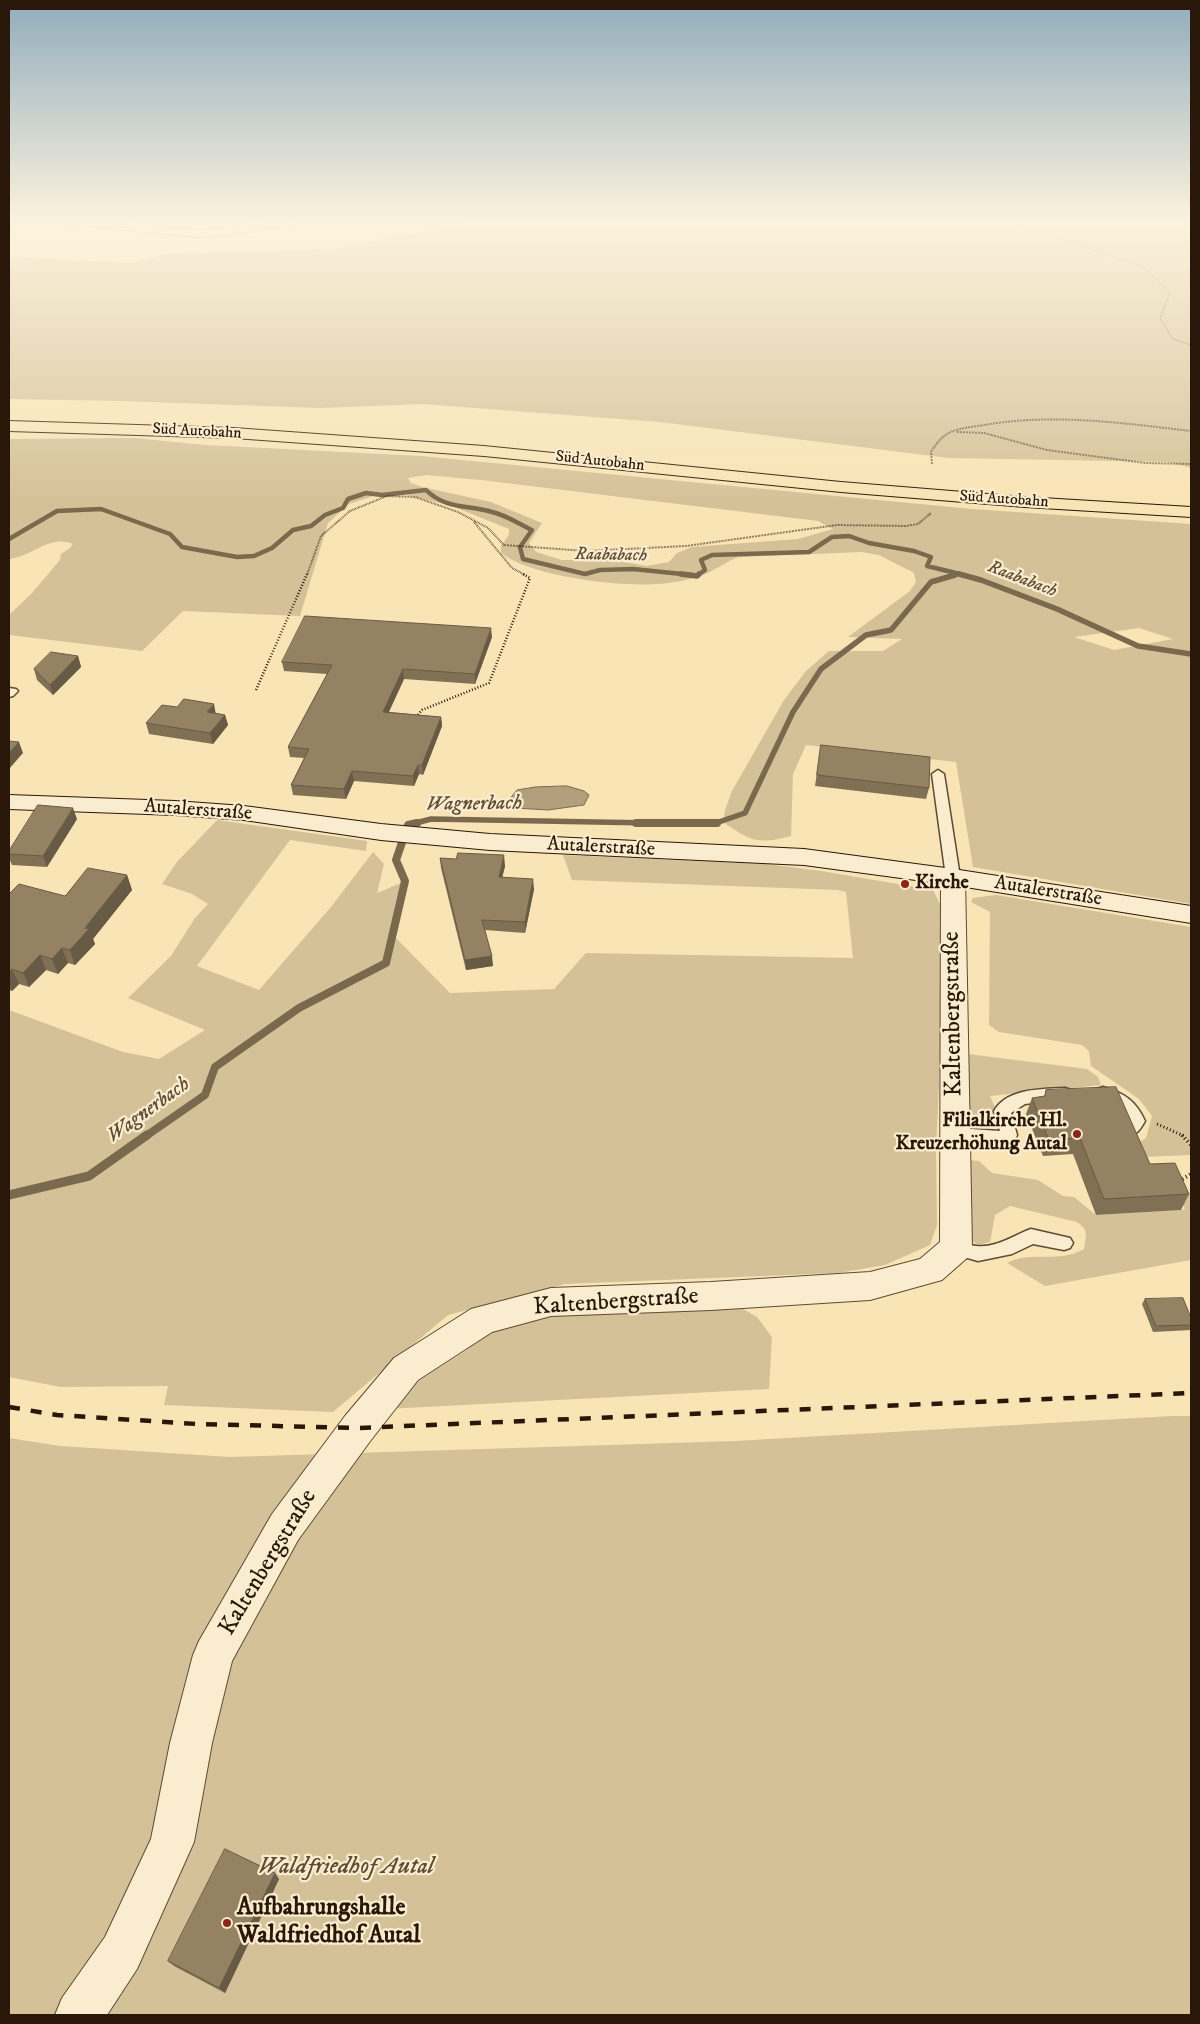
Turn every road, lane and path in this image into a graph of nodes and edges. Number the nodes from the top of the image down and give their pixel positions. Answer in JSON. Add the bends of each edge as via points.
{"nodes":[{"id":1,"x":1161,"y":315,"type":"edge"},
{"id":2,"x":1191,"y":346,"type":"edge"},
{"id":3,"x":9,"y":412,"type":"edge"},
{"id":4,"x":9,"y":426,"type":"edge"},
{"id":5,"x":1191,"y":431,"type":"edge"},
{"id":6,"x":954,"y":432,"type":"junction"},
{"id":7,"x":605,"y":447,"type":"dead end"},
{"id":8,"x":932,"y":464,"type":"dead end"},
{"id":9,"x":1191,"y":464,"type":"edge"},
{"id":10,"x":933,"y":511,"type":"dead end"},
{"id":11,"x":1191,"y":512,"type":"edge"},
{"id":12,"x":473,"y":520,"type":"junction"},
{"id":13,"x":256,"y":690,"type":"dead end"},
{"id":14,"x":415,"y":717,"type":"edge"},
{"id":15,"x":938,"y":774,"type":"dead end"},
{"id":16,"x":9,"y":802,"type":"edge"},
{"id":17,"x":953,"y":877,"type":"junction"},
{"id":18,"x":1191,"y":915,"type":"edge"},
{"id":19,"x":1134,"y":1126,"type":"joint"},
{"id":20,"x":956,"y":1134,"type":"junction"},
{"id":21,"x":1190,"y":1143,"type":"edge"},
{"id":22,"x":1191,"y":1174,"type":"edge"},
{"id":23,"x":1179,"y":1182,"type":"edge"},
{"id":24,"x":1064,"y":1243,"type":"dead end"},
{"id":25,"x":956,"y":1248,"type":"junction"},
{"id":26,"x":79,"y":2015,"type":"edge"}],
"edges":[{"from":1,"to":2,"type":"path","via":[[1173,339]]},
{"from":3,"to":7,"type":"highway","name":"Süd Autobahn","via":[[245,419]]},
{"from":4,"to":11,"type":"highway","name":"Süd Autobahn","via":[[234,433],[484,451],[851,487]]},
{"from":5,"to":6,"type":"path","via":[[1053,419],[994,422]]},
{"from":6,"to":8,"type":"path","via":[[938,441],[931,451]]},
{"from":6,"to":9,"type":"path","via":[[984,433],[1047,450],[1145,463]]},
{"from":10,"to":12,"type":"path","via":[[918,524],[906,526],[837,525],[686,546],[586,551],[504,546],[488,528]]},
{"from":12,"to":13,"type":"path","via":[[415,497],[387,496],[350,511],[321,536]]},
{"from":12,"to":14,"type":"path","via":[[512,568],[530,578],[489,683],[422,710]]},
{"from":15,"to":17,"type":"lane"},
{"from":16,"to":17,"type":"street","name":"Autalerstraße","via":[[244,813],[425,837],[804,857]]},
{"from":17,"to":18,"type":"street","name":"Autalerstraße"},
{"from":17,"to":20,"type":"street","name":"Kaltenbergstraße"},
{"from":19,"to":20,"type":"lane","via":[[1131,1108],[1116,1096],[1100,1092],[1024,1097],[1008,1104],[1002,1111],[1008,1135],[996,1139]]},
{"from":19,"to":21,"type":"path","via":[[1151,1122],[1184,1136]]},
{"from":20,"to":25,"type":"street","name":"Kaltenbergstraße"},
{"from":22,"to":23,"type":"path"},
{"from":24,"to":25,"type":"lane","via":[[1031,1236],[1012,1247],[978,1254]]},
{"from":25,"to":26,"type":"street","name":"Kaltenbergstraße","via":[[930,1270],[870,1286],[551,1302],[483,1319],[406,1369],[284,1527],[213,1655],[191,1743],[172,1842],[122,1953]]}]}
